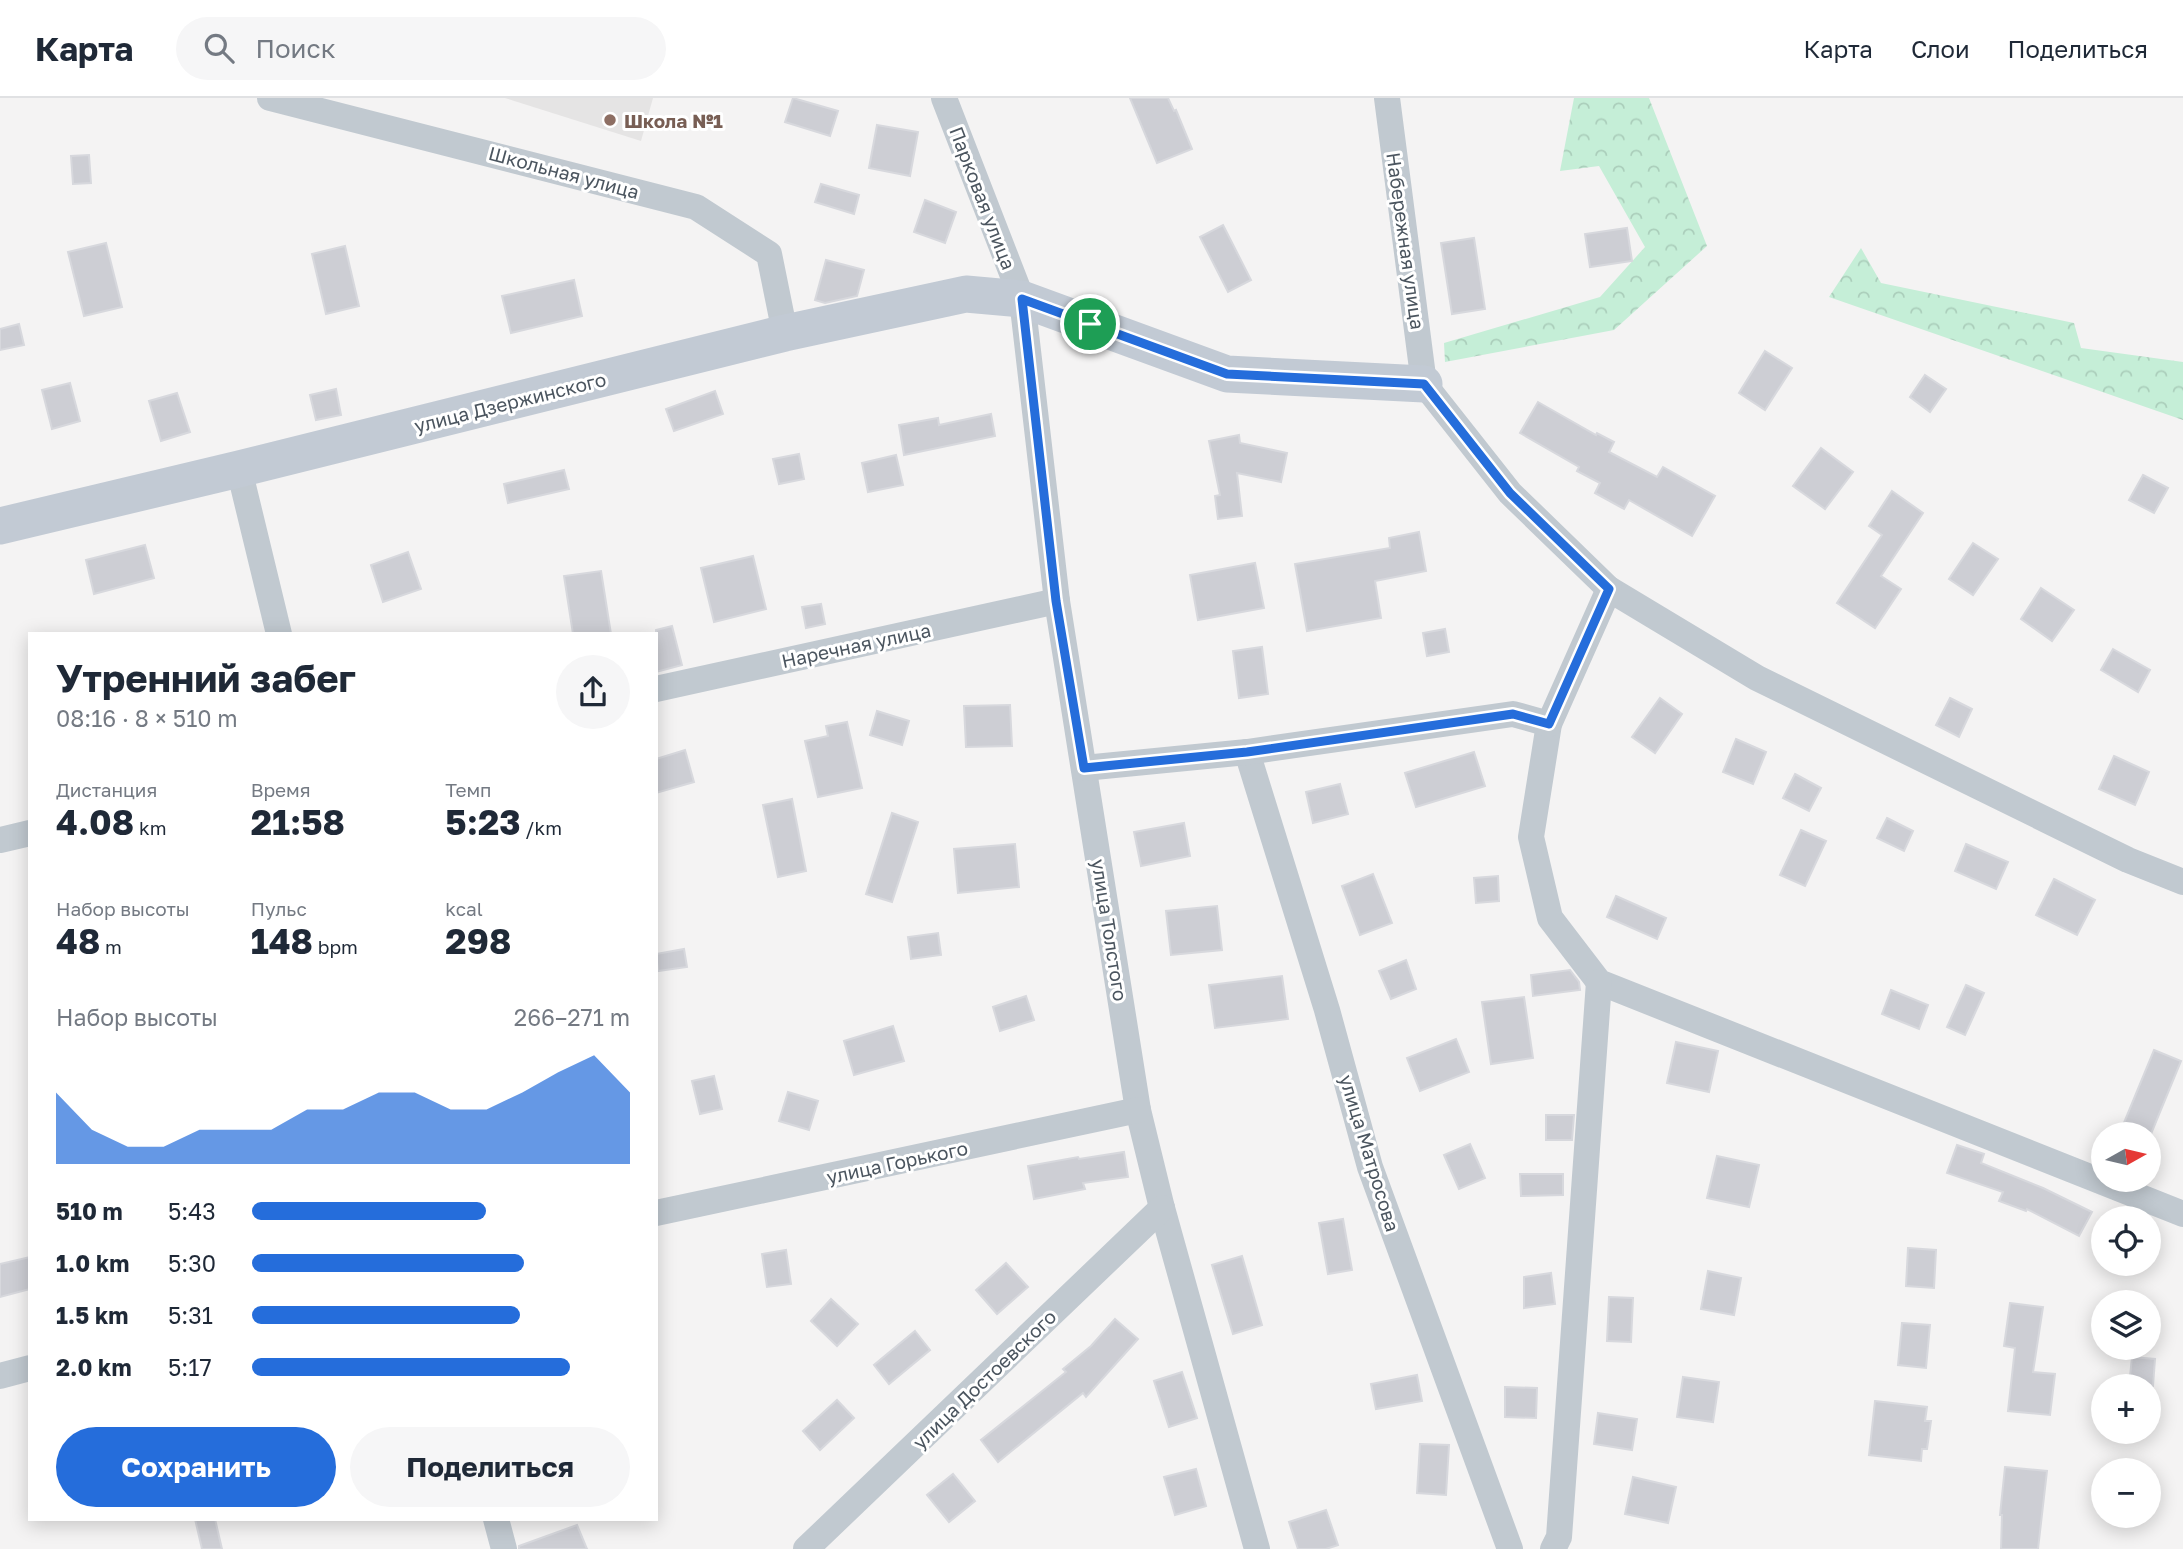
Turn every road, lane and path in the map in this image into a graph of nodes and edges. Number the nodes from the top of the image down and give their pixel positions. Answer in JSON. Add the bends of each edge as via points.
{"nodes":[{"id":1,"x":270,"y":98,"type":"edge"},
{"id":2,"x":944,"y":98,"type":"edge"},
{"id":3,"x":1387,"y":98,"type":"edge"},
{"id":4,"x":1022,"y":299,"type":"junction"},
{"id":5,"x":785,"y":333,"type":"junction"},
{"id":6,"x":1424,"y":384,"type":"junction"},
{"id":7,"x":239,"y":469,"type":"junction"},
{"id":8,"x":0,"y":526,"type":"edge"},
{"id":9,"x":1609,"y":589,"type":"junction"},
{"id":10,"x":1056,"y":601,"type":"junction"},
{"id":11,"x":279,"y":632,"type":"edge"},
{"id":12,"x":658,"y":689,"type":"edge"},
{"id":13,"x":1549,"y":724,"type":"junction"},
{"id":14,"x":1247,"y":752,"type":"junction"},
{"id":15,"x":1084,"y":768,"type":"junction"},
{"id":16,"x":28,"y":834,"type":"edge"},
{"id":17,"x":0,"y":841,"type":"edge"},
{"id":18,"x":2183,"y":882,"type":"edge"},
{"id":19,"x":1599,"y":982,"type":"junction"},
{"id":20,"x":1138,"y":1110,"type":"junction"},
{"id":21,"x":1162,"y":1208,"type":"junction"},
{"id":22,"x":658,"y":1213,"type":"edge"},
{"id":23,"x":2183,"y":1214,"type":"edge"},
{"id":24,"x":28,"y":1369,"type":"edge"},
{"id":25,"x":0,"y":1376,"type":"edge"},
{"id":26,"x":497,"y":1521,"type":"edge"},
{"id":27,"x":504,"y":1549,"type":"edge"},
{"id":28,"x":806,"y":1549,"type":"edge"},
{"id":29,"x":1257,"y":1549,"type":"edge"},
{"id":30,"x":1510,"y":1549,"type":"edge"},
{"id":31,"x":1553,"y":1549,"type":"edge"}],
"edges":[{"from":1,"to":5,"type":"street","name":"Школьная улица","via":[[696,207],[769,254]]},
{"from":2,"to":4,"type":"street","name":"Парковая улица"},
{"from":3,"to":6,"type":"street","name":"Набережная улица"},
{"from":4,"to":5,"type":"street","name":"улица Дзержинского","via":[[965,294]]},
{"from":4,"to":6,"type":"street","via":[[1227,374]]},
{"from":4,"to":10,"type":"street","name":"улица Толстого"},
{"from":5,"to":7,"type":"street","name":"улица Дзержинского"},
{"from":6,"to":9,"type":"street","via":[[1510,493]]},
{"from":7,"to":8,"type":"street","name":"улица Дзержинского"},
{"from":7,"to":11,"type":"street"},
{"from":9,"to":13,"type":"street"},
{"from":9,"to":18,"type":"street","via":[[1757,678],[2128,860]]},
{"from":10,"to":12,"type":"street","name":"Наречная улица"},
{"from":10,"to":15,"type":"street","name":"улица Толстого"},
{"from":13,"to":14,"type":"street","via":[[1513,714]]},
{"from":13,"to":19,"type":"street","via":[[1531,837],[1550,918]]},
{"from":14,"to":15,"type":"street"},
{"from":14,"to":30,"type":"street","name":"улица Матросова","via":[[1370,1167]]},
{"from":15,"to":20,"type":"street","name":"улица Толстого"},
{"from":16,"to":17,"type":"street"},
{"from":19,"to":23,"type":"street"},
{"from":19,"to":31,"type":"street","via":[[1559,1537]]},
{"from":20,"to":21,"type":"street","name":"улица Толстого"},
{"from":20,"to":22,"type":"street","name":"улица Горького"},
{"from":21,"to":28,"type":"street","name":"улица Достоевского"},
{"from":21,"to":29,"type":"street","name":"улица Толстого"},
{"from":24,"to":25,"type":"street"},
{"from":26,"to":27,"type":"street"}]}
